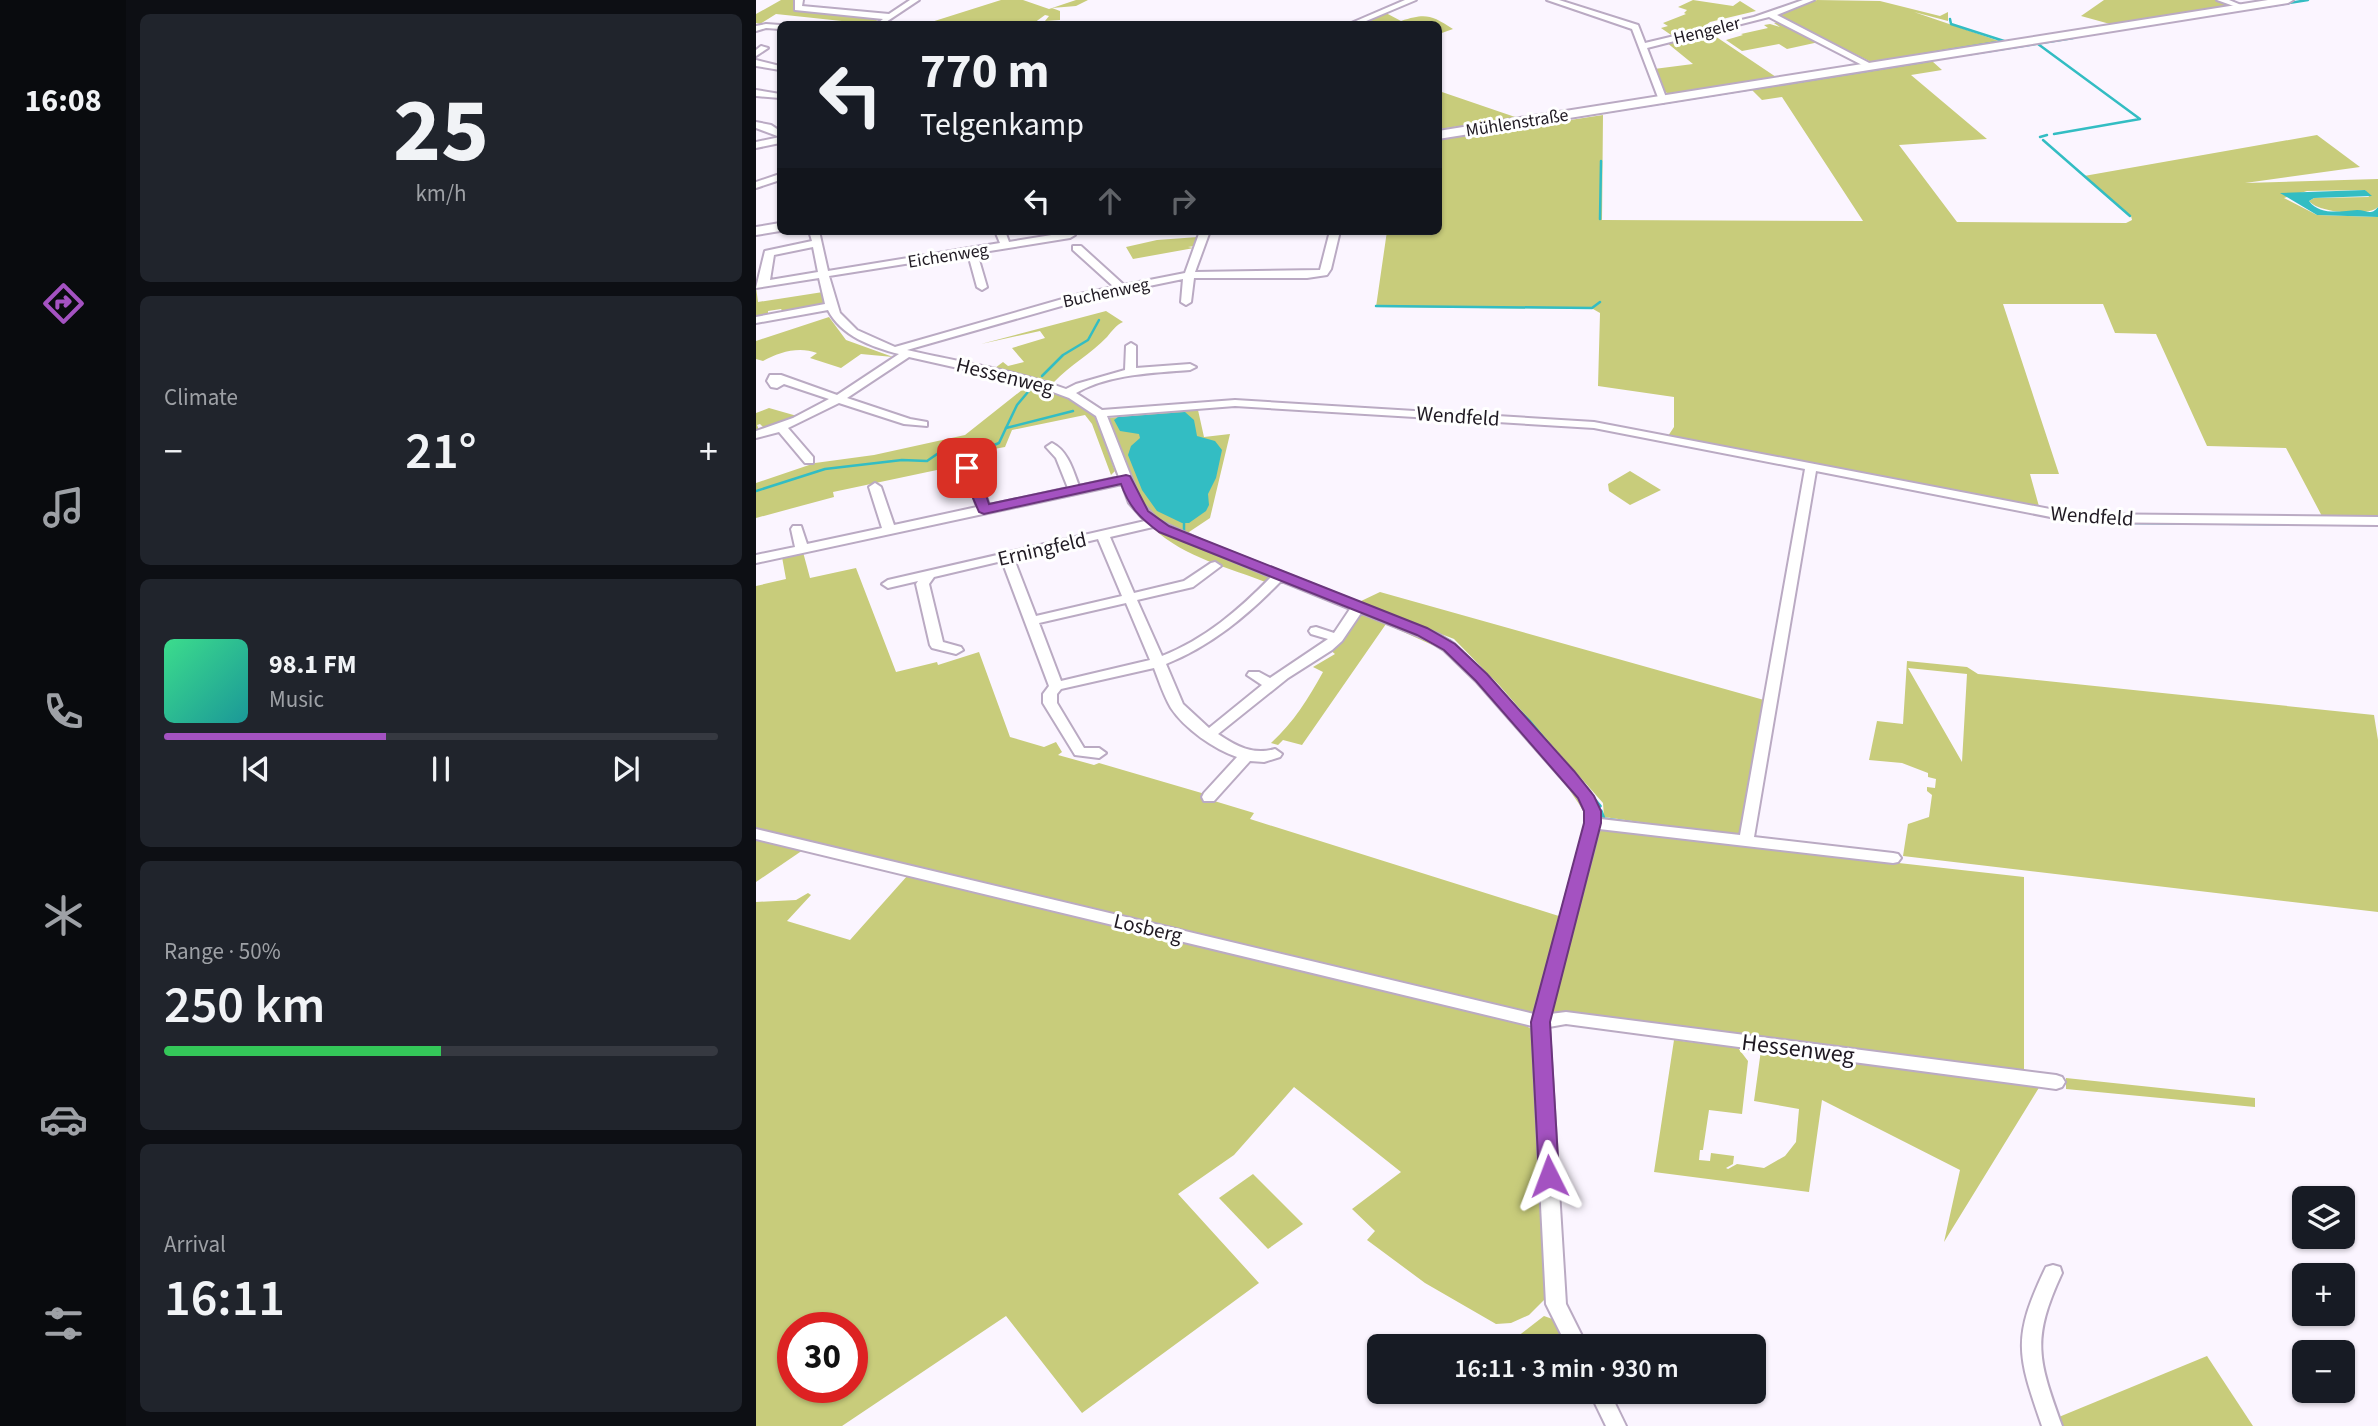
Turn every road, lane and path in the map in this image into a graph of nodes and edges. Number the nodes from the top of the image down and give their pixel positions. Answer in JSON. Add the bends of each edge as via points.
{"nodes":[{"id":1,"x":799,"y":0,"type":"edge"},
{"id":2,"x":915,"y":0,"type":"edge"},
{"id":3,"x":1412,"y":0,"type":"edge"},
{"id":4,"x":1551,"y":0,"type":"edge"},
{"id":5,"x":1810,"y":0,"type":"edge"},
{"id":6,"x":2221,"y":0,"type":"edge"},
{"id":7,"x":2288,"y":0,"type":"edge"},
{"id":8,"x":2242,"y":7,"type":"junction"},
{"id":9,"x":1771,"y":15,"type":"junction"},
{"id":10,"x":890,"y":17,"type":"junction"},
{"id":11,"x":884,"y":21,"type":"edge"},
{"id":12,"x":1360,"y":21,"type":"edge"},
{"id":13,"x":777,"y":27,"type":"edge"},
{"id":14,"x":756,"y":29,"type":"edge"},
{"id":15,"x":1642,"y":47,"type":"junction"},
{"id":16,"x":756,"y":63,"type":"edge"},
{"id":17,"x":1871,"y":66,"type":"junction"},
{"id":18,"x":777,"y":67,"type":"edge"},
{"id":19,"x":756,"y":93,"type":"edge"},
{"id":20,"x":777,"y":96,"type":"edge"},
{"id":21,"x":1663,"y":100,"type":"junction"},
{"id":22,"x":777,"y":120,"type":"edge"},
{"id":23,"x":756,"y":125,"type":"edge"},
{"id":24,"x":768,"y":127,"type":"junction"},
{"id":25,"x":777,"y":132,"type":"edge"},
{"id":26,"x":1442,"y":134,"type":"edge"},
{"id":27,"x":777,"y":141,"type":"edge"},
{"id":28,"x":756,"y":145,"type":"edge"},
{"id":29,"x":777,"y":178,"type":"edge"},
{"id":30,"x":756,"y":185,"type":"edge"},
{"id":31,"x":777,"y":228,"type":"edge"},
{"id":32,"x":756,"y":231,"type":"edge"},
{"id":33,"x":815,"y":235,"type":"edge"},
{"id":34,"x":1002,"y":235,"type":"edge"},
{"id":35,"x":1065,"y":235,"type":"edge"},
{"id":36,"x":1204,"y":235,"type":"edge"},
{"id":37,"x":1334,"y":235,"type":"edge"},
{"id":38,"x":818,"y":243,"type":"junction"},
{"id":39,"x":1006,"y":246,"type":"junction"},
{"id":40,"x":1077,"y":248,"type":"dead end"},
{"id":41,"x":972,"y":252,"type":"junction"},
{"id":42,"x":824,"y":275,"type":"junction"},
{"id":43,"x":1189,"y":275,"type":"junction"},
{"id":44,"x":760,"y":285,"type":"edge"},
{"id":45,"x":982,"y":288,"type":"dead end"},
{"id":46,"x":1122,"y":289,"type":"junction"},
{"id":47,"x":1186,"y":302,"type":"dead end"},
{"id":48,"x":831,"y":306,"type":"junction"},
{"id":49,"x":756,"y":320,"type":"edge"},
{"id":50,"x":1131,"y":346,"type":"dead end"},
{"id":51,"x":895,"y":350,"type":"junction"},
{"id":52,"x":908,"y":353,"type":"junction"},
{"id":53,"x":1190,"y":367,"type":"dead end"},
{"id":54,"x":1130,"y":372,"type":"junction"},
{"id":55,"x":781,"y":380,"type":"dead end"},
{"id":56,"x":1069,"y":393,"type":"junction"},
{"id":57,"x":840,"y":398,"type":"junction"},
{"id":58,"x":1101,"y":413,"type":"junction"},
{"id":59,"x":923,"y":424,"type":"dead end"},
{"id":60,"x":781,"y":427,"type":"junction"},
{"id":61,"x":756,"y":435,"type":"edge"},
{"id":62,"x":1052,"y":447,"type":"dead end"},
{"id":63,"x":809,"y":460,"type":"dead end"},
{"id":64,"x":967,"y":468,"type":"dead end"},
{"id":65,"x":1811,"y":468,"type":"junction"},
{"id":66,"x":1126,"y":479,"type":"junction"},
{"id":67,"x":875,"y":487,"type":"dead end"},
{"id":68,"x":1075,"y":490,"type":"junction"},
{"id":69,"x":984,"y":509,"type":"junction"},
{"id":70,"x":2378,"y":521,"type":"edge"},
{"id":71,"x":1154,"y":523,"type":"junction"},
{"id":72,"x":797,"y":529,"type":"dead end"},
{"id":73,"x":889,"y":530,"type":"junction"},
{"id":74,"x":1103,"y":536,"type":"junction"},
{"id":75,"x":802,"y":549,"type":"junction"},
{"id":76,"x":1007,"y":557,"type":"junction"},
{"id":77,"x":756,"y":559,"type":"edge"},
{"id":78,"x":1215,"y":566,"type":"dead end"},
{"id":79,"x":1279,"y":576,"type":"junction"},
{"id":80,"x":927,"y":577,"type":"junction"},
{"id":81,"x":888,"y":584,"type":"dead end"},
{"id":82,"x":1129,"y":598,"type":"junction"},
{"id":83,"x":1357,"y":607,"type":"junction"},
{"id":84,"x":1032,"y":621,"type":"junction"},
{"id":85,"x":1316,"y":631,"type":"dead end"},
{"id":86,"x":1337,"y":638,"type":"junction"},
{"id":87,"x":956,"y":650,"type":"dead end"},
{"id":88,"x":1156,"y":662,"type":"junction"},
{"id":89,"x":1254,"y":674,"type":"dead end"},
{"id":90,"x":1270,"y":684,"type":"junction"},
{"id":91,"x":1056,"y":686,"type":"junction"},
{"id":92,"x":1210,"y":734,"type":"junction"},
{"id":93,"x":1099,"y":753,"type":"dead end"},
{"id":94,"x":1276,"y":754,"type":"dead end"},
{"id":95,"x":1247,"y":755,"type":"junction"},
{"id":96,"x":1209,"y":797,"type":"dead end"},
{"id":97,"x":1593,"y":823,"type":"junction"},
{"id":98,"x":756,"y":834,"type":"edge"},
{"id":99,"x":1746,"y":842,"type":"junction"},
{"id":100,"x":1893,"y":858,"type":"dead end"},
{"id":101,"x":1540,"y":1022,"type":"junction"},
{"id":102,"x":2056,"y":1082,"type":"dead end"},
{"id":103,"x":2053,"y":1273,"type":"dead end"},
{"id":104,"x":1571,"y":1334,"type":"edge"},
{"id":105,"x":1606,"y":1404,"type":"edge"},
{"id":106,"x":1616,"y":1426,"type":"edge"},
{"id":107,"x":2052,"y":1426,"type":"edge"}],
"edges":[{"from":1,"to":10,"type":"street","via":[[797,8]]},
{"from":2,"to":10,"type":"street"},
{"from":3,"to":12,"type":"street"},
{"from":4,"to":15,"type":"street","via":[[1633,25]]},
{"from":5,"to":9,"type":"street","name":"Hengeler"},
{"from":6,"to":8,"type":"street"},
{"from":7,"to":8,"type":"main road","name":"Mühlenstraße"},
{"from":8,"to":17,"type":"main road","name":"Mühlenstraße"},
{"from":9,"to":15,"type":"street","name":"Hengeler"},
{"from":9,"to":17,"type":"street"},
{"from":10,"to":11,"type":"street"},
{"from":13,"to":14,"type":"street"},
{"from":15,"to":21,"type":"street"},
{"from":16,"to":18,"type":"street"},
{"from":17,"to":21,"type":"main road","name":"Mühlenstraße"},
{"from":19,"to":20,"type":"street"},
{"from":21,"to":26,"type":"main road","name":"Mühlenstraße"},
{"from":22,"to":24,"type":"street"},
{"from":23,"to":24,"type":"street"},
{"from":24,"to":25,"type":"street"},
{"from":27,"to":28,"type":"street"},
{"from":29,"to":30,"type":"street"},
{"from":31,"to":32,"type":"main road"},
{"from":33,"to":38,"type":"street","name":"Hessenweg"},
{"from":34,"to":39,"type":"street"},
{"from":35,"to":39,"type":"street","name":"Eichenweg"},
{"from":36,"to":43,"type":"street"},
{"from":37,"to":43,"type":"street","name":"Buchenweg","via":[[1323,273]]},
{"from":38,"to":42,"type":"street","name":"Hessenweg"},
{"from":38,"to":44,"type":"street","via":[[769,253]]},
{"from":39,"to":41,"type":"street","name":"Eichenweg"},
{"from":40,"to":46,"type":"street"},
{"from":41,"to":42,"type":"street","name":"Eichenweg"},
{"from":41,"to":45,"type":"street"},
{"from":42,"to":44,"type":"street","name":"Eichenweg"},
{"from":42,"to":48,"type":"street","name":"Hessenweg"},
{"from":43,"to":46,"type":"street","name":"Buchenweg"},
{"from":43,"to":47,"type":"street"},
{"from":46,"to":51,"type":"street","name":"Buchenweg"},
{"from":48,"to":49,"type":"street"},
{"from":48,"to":51,"type":"street","name":"Hessenweg","via":[[854,335]]},
{"from":50,"to":54,"type":"street"},
{"from":51,"to":52,"type":"street","name":"Hessenweg"},
{"from":52,"to":56,"type":"street","name":"Hessenweg"},
{"from":52,"to":57,"type":"street"},
{"from":53,"to":54,"type":"street"},
{"from":54,"to":56,"type":"street"},
{"from":55,"to":57,"type":"street"},
{"from":56,"to":58,"type":"street","name":"Hessenweg"},
{"from":57,"to":59,"type":"street"},
{"from":57,"to":60,"type":"street"},
{"from":58,"to":65,"type":"street","name":"Wendfeld","via":[[1235,403],[1594,425]]},
{"from":58,"to":66,"type":"street"},
{"from":60,"to":61,"type":"street"},
{"from":60,"to":63,"type":"street"},
{"from":62,"to":68,"type":"street"},
{"from":64,"to":69,"type":"street"},
{"from":65,"to":70,"type":"street","name":"Wendfeld","via":[[2076,518]]},
{"from":65,"to":99,"type":"street"},
{"from":66,"to":68,"type":"street"},
{"from":66,"to":71,"type":"street","via":[[1135,503]]},
{"from":67,"to":73,"type":"street"},
{"from":68,"to":69,"type":"street"},
{"from":69,"to":73,"type":"street"},
{"from":71,"to":74,"type":"street","name":"Erningfeld"},
{"from":71,"to":79,"type":"street"},
{"from":72,"to":75,"type":"street"},
{"from":73,"to":75,"type":"street"},
{"from":74,"to":76,"type":"street","name":"Erningfeld"},
{"from":74,"to":82,"type":"street"},
{"from":75,"to":77,"type":"street"},
{"from":76,"to":80,"type":"street","name":"Erningfeld"},
{"from":76,"to":84,"type":"street"},
{"from":78,"to":82,"type":"street","via":[[1192,583]]},
{"from":79,"to":83,"type":"street"},
{"from":79,"to":88,"type":"street","via":[[1234,620],[1186,650]]},
{"from":80,"to":81,"type":"street","name":"Erningfeld"},
{"from":80,"to":87,"type":"street","via":[[922,584],[937,645]]},
{"from":82,"to":84,"type":"street"},
{"from":82,"to":88,"type":"street"},
{"from":83,"to":86,"type":"street"},
{"from":83,"to":97,"type":"street","via":[[1449,647],[1568,775],[1585,796]]},
{"from":84,"to":91,"type":"street"},
{"from":85,"to":86,"type":"street"},
{"from":86,"to":90,"type":"street"},
{"from":88,"to":91,"type":"street"},
{"from":88,"to":92,"type":"street","via":[[1177,706]]},
{"from":89,"to":90,"type":"street"},
{"from":90,"to":92,"type":"street"},
{"from":91,"to":93,"type":"street","via":[[1049,701],[1080,752]]},
{"from":92,"to":95,"type":"street"},
{"from":94,"to":95,"type":"street","via":[[1259,760]]},
{"from":95,"to":96,"type":"street"},
{"from":97,"to":99,"type":"street"},
{"from":97,"to":101,"type":"street"},
{"from":98,"to":101,"type":"street","name":"Losberg"},
{"from":99,"to":100,"type":"street"},
{"from":101,"to":102,"type":"street","name":"Hessenweg","via":[[1566,1018]]},
{"from":101,"to":104,"type":"street","via":[[1556,1304]]},
{"from":103,"to":107,"type":"street","via":[[2029,1333],[2029,1352]]},
{"from":105,"to":106,"type":"street"}]}
